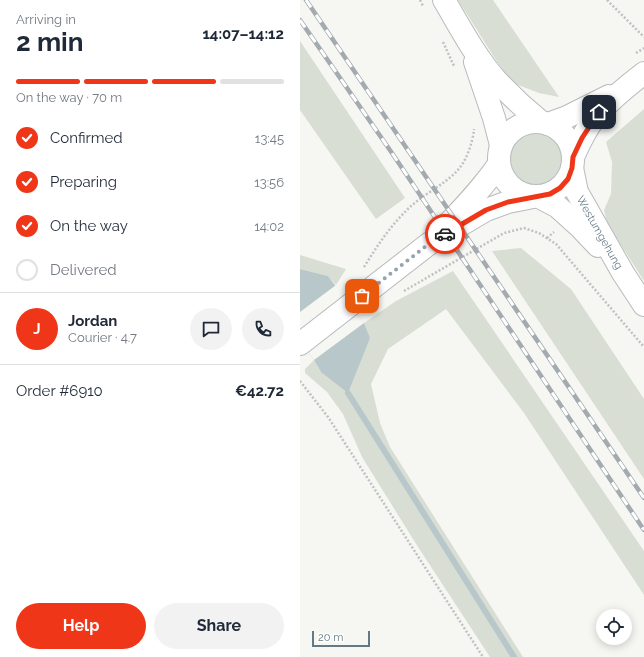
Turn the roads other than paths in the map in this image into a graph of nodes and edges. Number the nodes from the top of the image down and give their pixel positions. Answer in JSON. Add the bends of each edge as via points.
{"nodes":[{"id":1,"x":435,"y":6,"type":"edge"},
{"id":2,"x":468,"y":42,"type":"junction"},
{"id":3,"x":634,"y":72,"type":"edge"},
{"id":4,"x":545,"y":123,"type":"junction"},
{"id":5,"x":500,"y":155,"type":"junction"},
{"id":6,"x":573,"y":163,"type":"junction"},
{"id":7,"x":536,"y":197,"type":"junction"},
{"id":8,"x":430,"y":243,"type":"junction"},
{"id":9,"x":623,"y":273,"type":"junction"},
{"id":10,"x":644,"y":305,"type":"edge"},
{"id":11,"x":301,"y":343,"type":"edge"}],
"edges":[{"from":1,"to":2,"type":"main road"},
{"from":2,"to":4,"type":"main road","via":[[496,80],[521,105]]},
{"from":2,"to":5,"type":"main road","via":[[494,118]]},
{"from":3,"to":4,"type":"main road","via":[[597,103],[567,117]]},
{"from":3,"to":6,"type":"main road","via":[[599,112],[582,138]]},
{"from":4,"to":5,"type":"main road","via":[[529,122],[517,127],[508,135]]},
{"from":4,"to":6,"type":"main road","via":[[558,129],[566,137],[571,146]]},
{"from":5,"to":7,"type":"main road","via":[[502,176],[510,187],[520,194]]},
{"from":5,"to":8,"type":"main road","via":[[487,182]]},
{"from":6,"to":7,"type":"main road","via":[[568,179],[560,188],[550,194]]},
{"from":6,"to":9,"type":"main road","name":"Westumgehung","via":[[577,192]]},
{"from":7,"to":8,"type":"main road","via":[[508,202],[486,210]]},
{"from":7,"to":9,"type":"main road","name":"Westumgehung","via":[[558,207]]},
{"from":8,"to":11,"type":"main road"},
{"from":9,"to":10,"type":"main road","name":"Westumgehung"}]}
